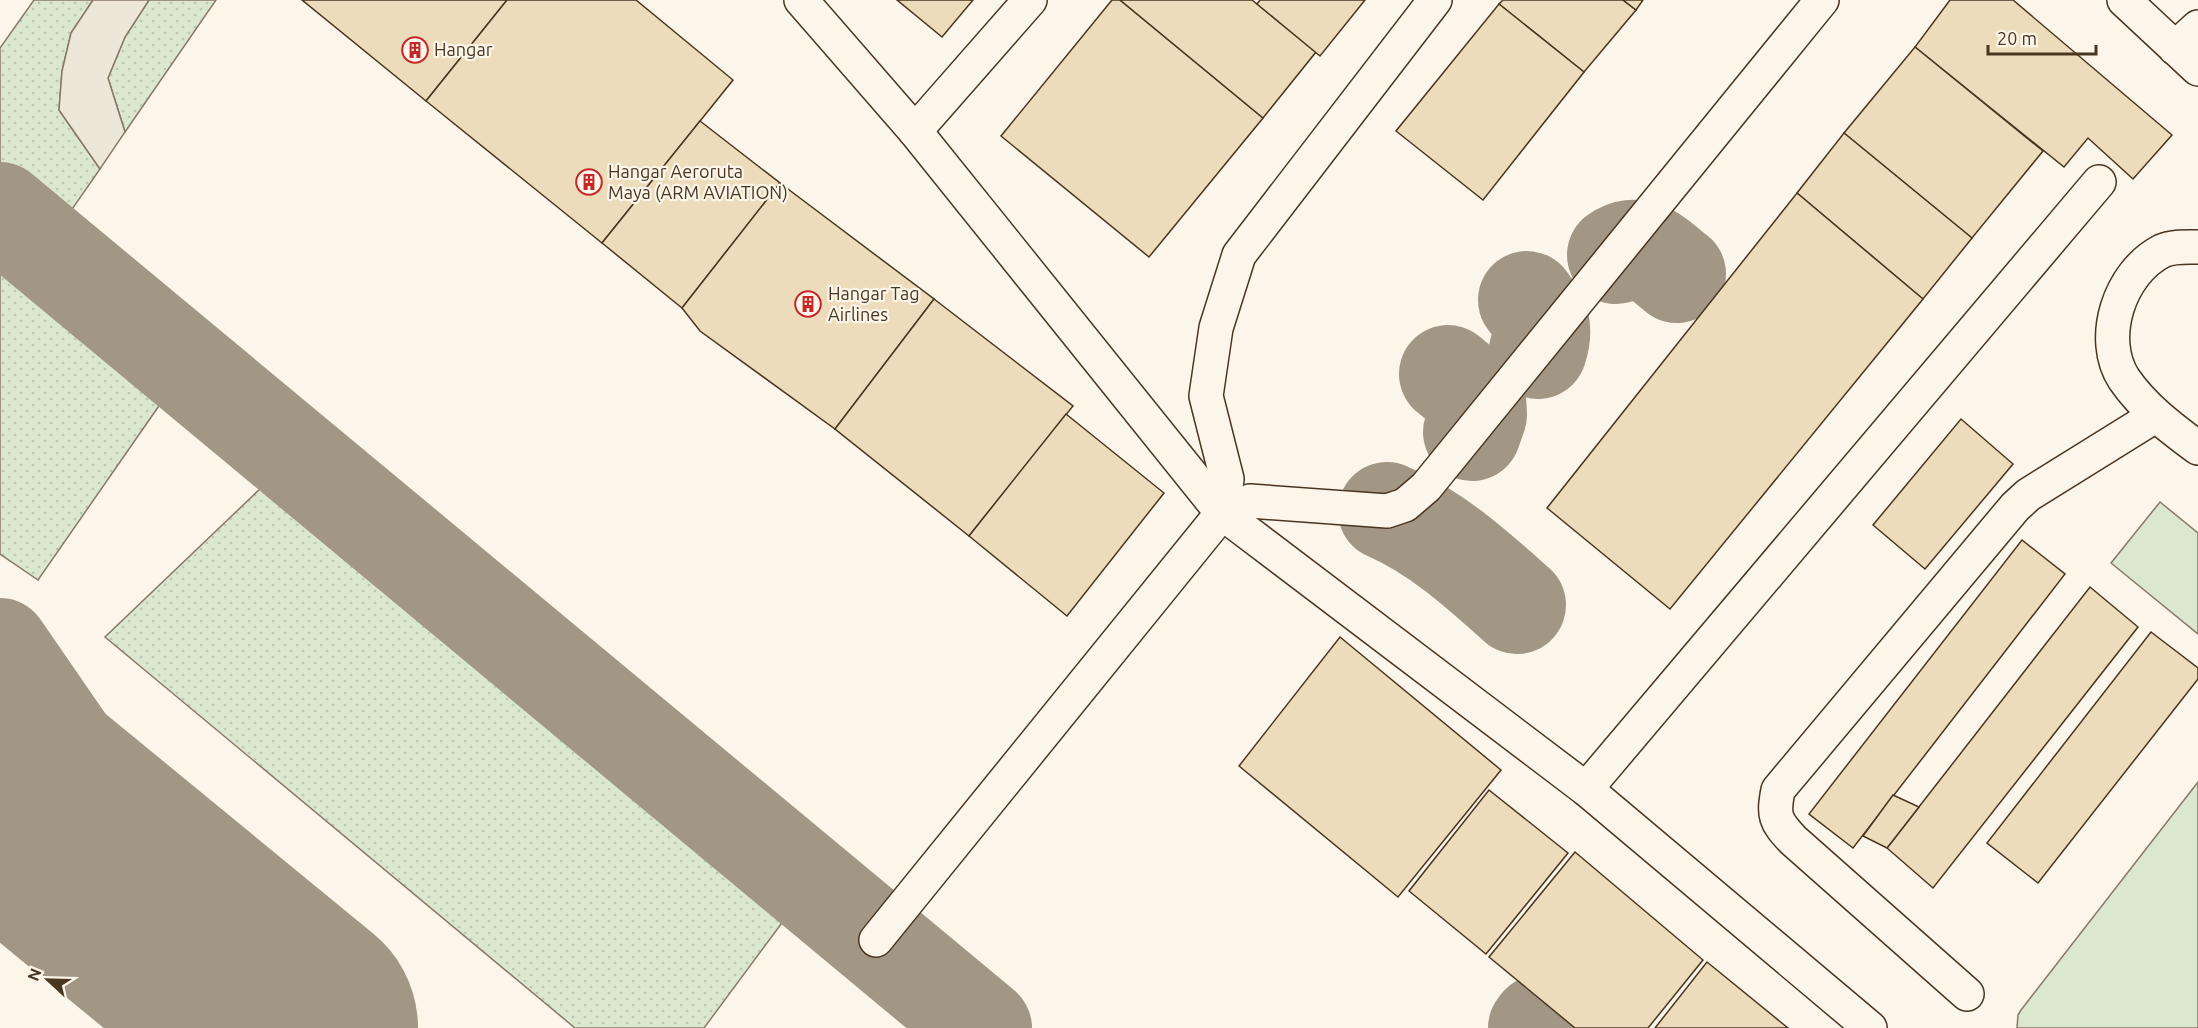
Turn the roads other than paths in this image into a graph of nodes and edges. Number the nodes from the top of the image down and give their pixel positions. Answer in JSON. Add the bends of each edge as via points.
{"nodes":[{"id":1,"x":801,"y":0,"type":"edge"},
{"id":2,"x":1030,"y":0,"type":"edge"},
{"id":3,"x":1436,"y":0,"type":"edge"},
{"id":4,"x":1822,"y":0,"type":"edge"},
{"id":5,"x":2124,"y":0,"type":"edge"},
{"id":6,"x":2190,"y":48,"type":"edge"},
{"id":7,"x":915,"y":131,"type":"junction"},
{"id":8,"x":2099,"y":182,"type":"dead end"},
{"id":9,"x":2198,"y":247,"type":"edge"},
{"id":10,"x":2155,"y":416,"type":"junction"},
{"id":11,"x":2198,"y":448,"type":"edge"},
{"id":12,"x":1222,"y":513,"type":"junction"},
{"id":13,"x":1587,"y":789,"type":"junction"},
{"id":14,"x":876,"y":940,"type":"dead end"},
{"id":15,"x":1967,"y":994,"type":"dead end"},
{"id":16,"x":1870,"y":1028,"type":"edge"}],
"edges":[{"from":1,"to":7,"type":"main road"},
{"from":2,"to":7,"type":"main road"},
{"from":3,"to":12,"type":"main road","via":[[1239,255],[1216,328],[1206,396],[1227,479]]},
{"from":4,"to":12,"type":"main road","via":[[1426,487],[1405,505],[1387,511],[1250,501]]},
{"from":5,"to":6,"type":"main road"},
{"from":7,"to":12,"type":"main road"},
{"from":8,"to":13,"type":"main road"},
{"from":9,"to":10,"type":"main road","via":[[2161,252],[2130,278],[2117,305],[2111,343],[2123,378]]},
{"from":10,"to":11,"type":"main road"},
{"from":10,"to":15,"type":"main road","via":[[2015,507],[1778,790],[1777,823]]},
{"from":12,"to":13,"type":"main road"},
{"from":12,"to":14,"type":"main road"},
{"from":13,"to":16,"type":"main road"}]}
